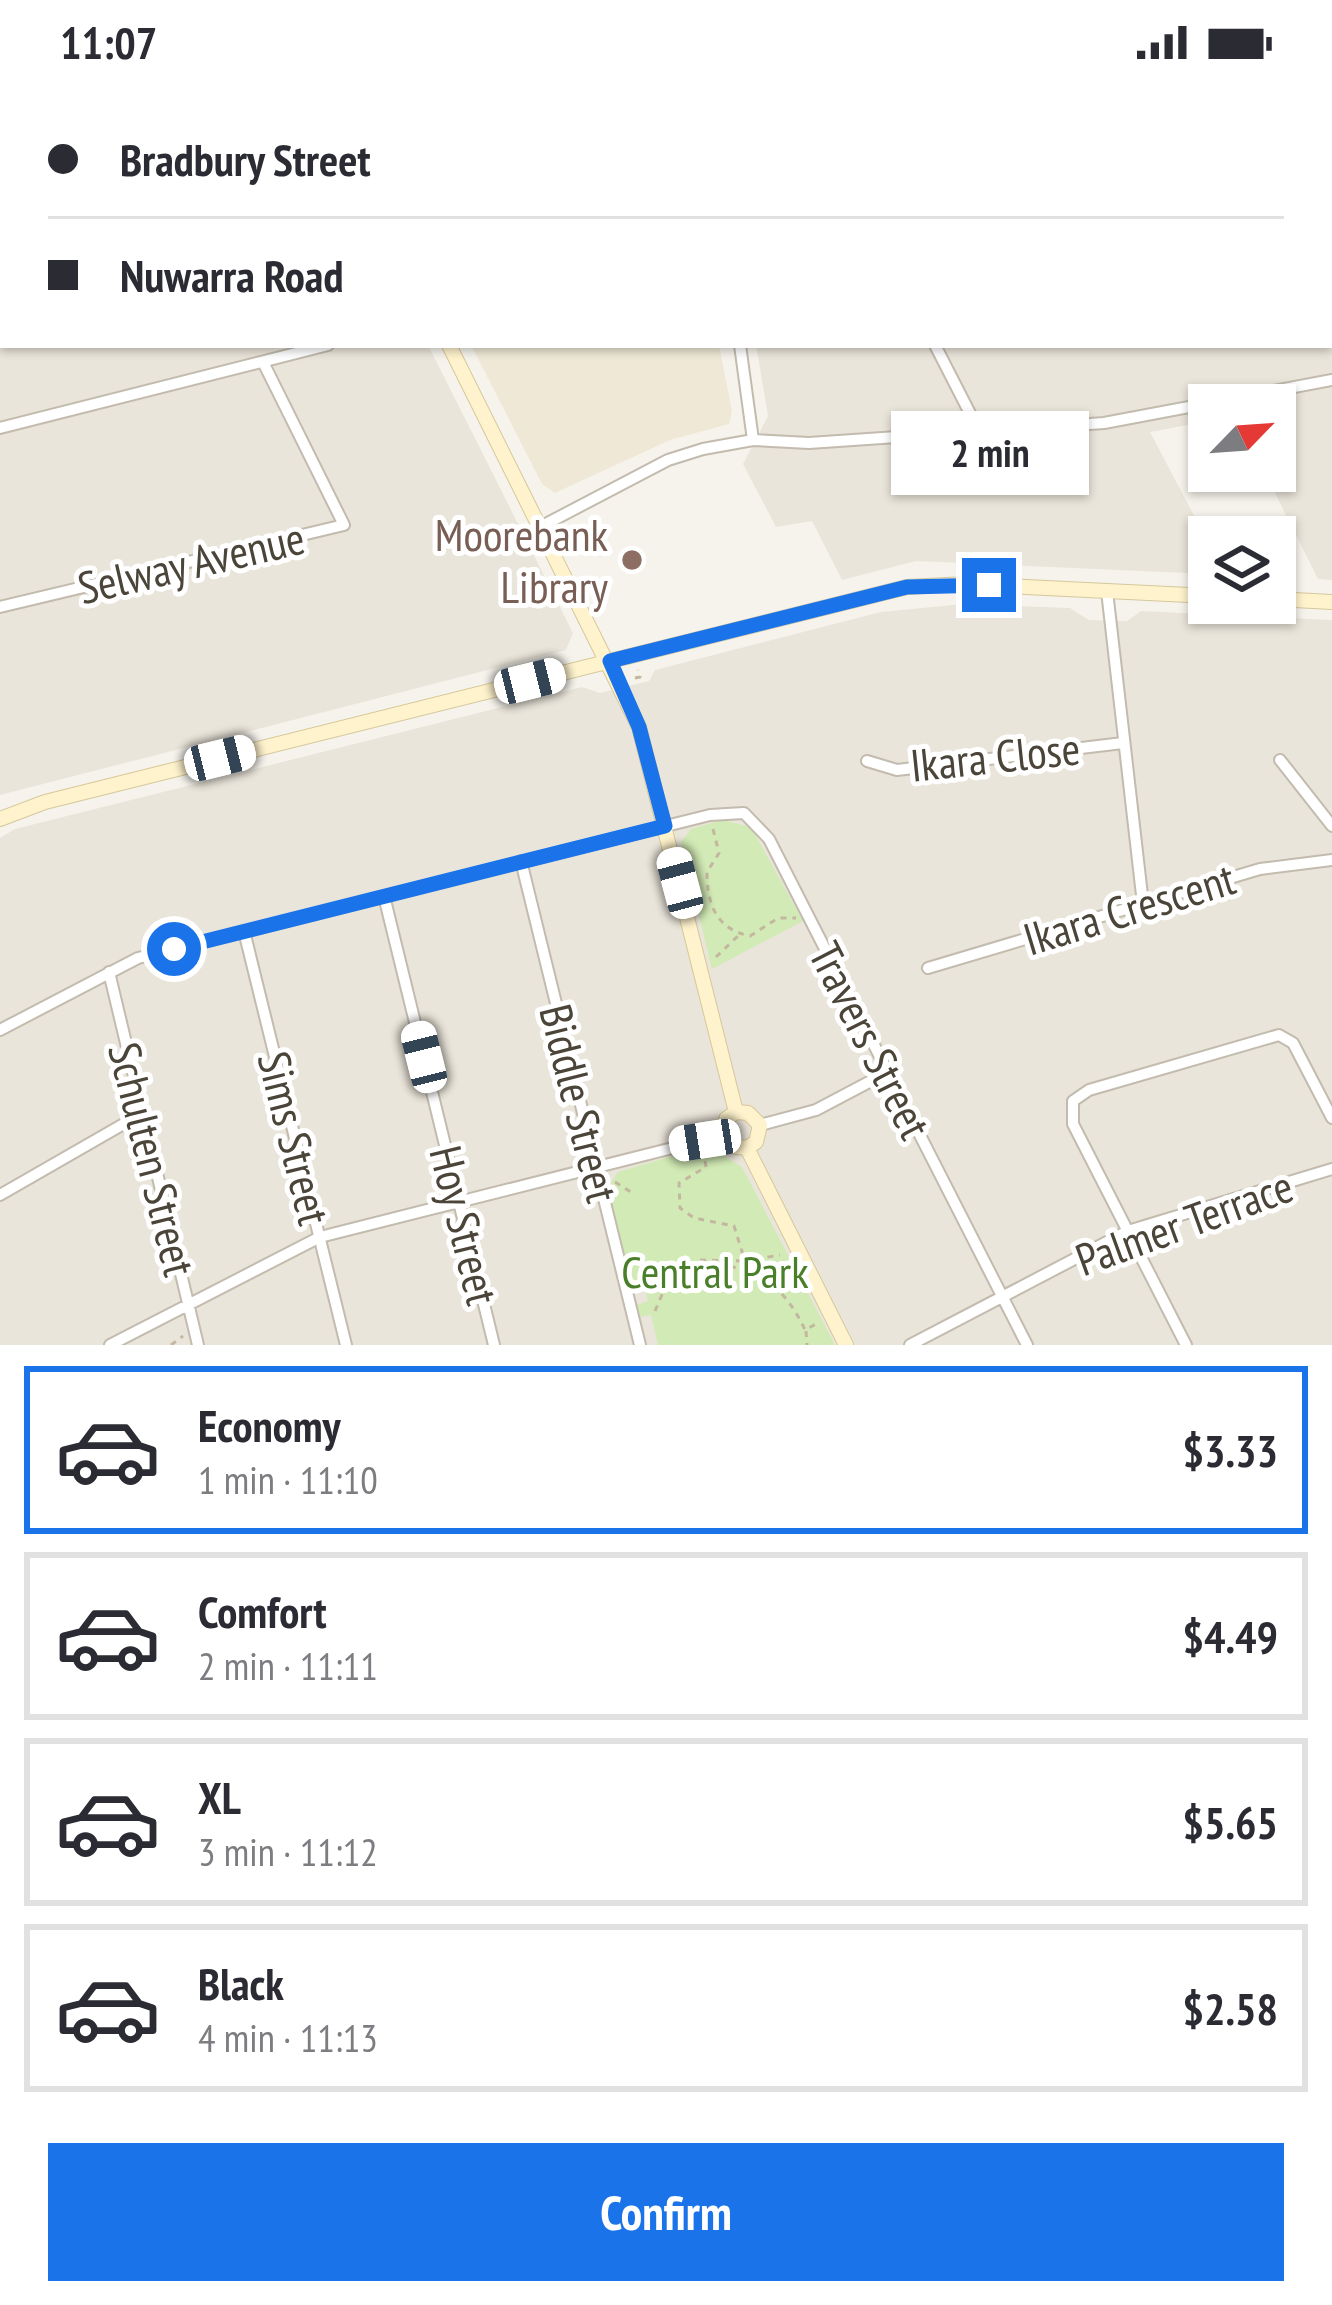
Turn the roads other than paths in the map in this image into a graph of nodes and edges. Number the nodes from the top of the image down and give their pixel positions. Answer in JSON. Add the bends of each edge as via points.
{"nodes":[{"id":1,"x":317,"y":348,"type":"edge"},
{"id":2,"x":451,"y":348,"type":"edge"},
{"id":3,"x":740,"y":348,"type":"edge"},
{"id":4,"x":937,"y":348,"type":"edge"},
{"id":5,"x":263,"y":362,"type":"junction"},
{"id":6,"x":1332,"y":380,"type":"edge"},
{"id":7,"x":0,"y":428,"type":"edge"},
{"id":8,"x":978,"y":429,"type":"junction"},
{"id":9,"x":753,"y":440,"type":"junction"},
{"id":10,"x":542,"y":526,"type":"junction"},
{"id":11,"x":1107,"y":591,"type":"junction"},
{"id":12,"x":1188,"y":595,"type":"edge"},
{"id":13,"x":1296,"y":600,"type":"edge"},
{"id":14,"x":1332,"y":602,"type":"edge"},
{"id":15,"x":0,"y":607,"type":"edge"},
{"id":16,"x":610,"y":661,"type":"junction"},
{"id":17,"x":1124,"y":743,"type":"junction"},
{"id":18,"x":1280,"y":760,"type":"dead end"},
{"id":19,"x":867,"y":761,"type":"dead end"},
{"id":20,"x":0,"y":819,"type":"edge"},
{"id":21,"x":665,"y":826,"type":"junction"},
{"id":22,"x":1332,"y":826,"type":"edge"},
{"id":23,"x":1332,"y":860,"type":"edge"},
{"id":24,"x":521,"y":861,"type":"junction"},
{"id":25,"x":384,"y":896,"type":"junction"},
{"id":26,"x":1143,"y":904,"type":"junction"},
{"id":27,"x":244,"y":932,"type":"junction"},
{"id":28,"x":928,"y":968,"type":"dead end"},
{"id":29,"x":109,"y":972,"type":"junction"},
{"id":30,"x":0,"y":1030,"type":"edge"},
{"id":31,"x":888,"y":1072,"type":"junction"},
{"id":32,"x":736,"y":1112,"type":"junction"},
{"id":33,"x":141,"y":1114,"type":"junction"},
{"id":34,"x":1332,"y":1118,"type":"edge"},
{"id":35,"x":760,"y":1125,"type":"junction"},
{"id":36,"x":724,"y":1135,"type":"junction"},
{"id":37,"x":747,"y":1148,"type":"junction"},
{"id":38,"x":596,"y":1166,"type":"junction"},
{"id":39,"x":1332,"y":1169,"type":"edge"},
{"id":40,"x":0,"y":1195,"type":"edge"},
{"id":41,"x":459,"y":1199,"type":"junction"},
{"id":42,"x":1128,"y":1232,"type":"junction"},
{"id":43,"x":320,"y":1237,"type":"junction"},
{"id":44,"x":1001,"y":1295,"type":"junction"},
{"id":45,"x":188,"y":1301,"type":"junction"},
{"id":46,"x":110,"y":1345,"type":"edge"},
{"id":47,"x":198,"y":1345,"type":"edge"},
{"id":48,"x":346,"y":1345,"type":"edge"},
{"id":49,"x":494,"y":1345,"type":"edge"},
{"id":50,"x":640,"y":1345,"type":"edge"},
{"id":51,"x":846,"y":1345,"type":"edge"},
{"id":52,"x":910,"y":1345,"type":"edge"},
{"id":53,"x":1027,"y":1345,"type":"edge"},
{"id":54,"x":1186,"y":1345,"type":"edge"}],
"edges":[{"from":1,"to":5,"type":"street"},
{"from":2,"to":10,"type":"main road"},
{"from":3,"to":9,"type":"street"},
{"from":4,"to":8,"type":"street"},
{"from":5,"to":7,"type":"street"},
{"from":5,"to":15,"type":"street","name":"Selway Avenue","via":[[344,525]]},
{"from":6,"to":8,"type":"street","via":[[1104,423]]},
{"from":8,"to":9,"type":"street"},
{"from":9,"to":10,"type":"street","via":[[668,460]]},
{"from":10,"to":16,"type":"main road"},
{"from":11,"to":12,"type":"main road"},
{"from":11,"to":16,"type":"main road","via":[[926,584]]},
{"from":11,"to":17,"type":"street"},
{"from":13,"to":14,"type":"main road"},
{"from":16,"to":20,"type":"main road"},
{"from":16,"to":21,"type":"main road","via":[[639,727]]},
{"from":17,"to":19,"type":"street","name":"Ikara Close","via":[[898,770]]},
{"from":17,"to":26,"type":"street"},
{"from":18,"to":22,"type":"street"},
{"from":21,"to":24,"type":"street","name":"Travers Street"},
{"from":21,"to":31,"type":"street","name":"Travers Street","via":[[734,812],[762,827]]},
{"from":21,"to":32,"type":"main road"},
{"from":23,"to":26,"type":"street","name":"Ikara Crescent","via":[[1283,864]]},
{"from":24,"to":25,"type":"street","name":"Travers Street"},
{"from":24,"to":38,"type":"street","name":"Biddle Street"},
{"from":25,"to":27,"type":"street","name":"Travers Street"},
{"from":25,"to":41,"type":"street","name":"Hoy Street"},
{"from":26,"to":28,"type":"street","name":"Ikara Crescent"},
{"from":27,"to":29,"type":"street","name":"Travers Street"},
{"from":27,"to":43,"type":"street","name":"Sims Street"},
{"from":29,"to":30,"type":"street","name":"Travers Street"},
{"from":29,"to":33,"type":"street","name":"Schulten Street"},
{"from":31,"to":35,"type":"street","via":[[815,1110]]},
{"from":31,"to":44,"type":"street","name":"Travers Street"},
{"from":32,"to":35,"type":"main road"},
{"from":32,"to":36,"type":"main road"},
{"from":33,"to":40,"type":"street"},
{"from":33,"to":45,"type":"street","name":"Schulten Street"},
{"from":34,"to":42,"type":"street","via":[[1296,1048],[1279,1036],[1083,1093],[1071,1117]]},
{"from":35,"to":37,"type":"main road"},
{"from":36,"to":37,"type":"main road","via":[[730,1146]]},
{"from":36,"to":38,"type":"street"},
{"from":37,"to":51,"type":"main road"},
{"from":38,"to":41,"type":"street"},
{"from":38,"to":50,"type":"street","name":"Biddle Street"},
{"from":39,"to":42,"type":"street","name":"Palmer Terrace"},
{"from":41,"to":43,"type":"street"},
{"from":41,"to":49,"type":"street","name":"Hoy Street"},
{"from":42,"to":44,"type":"street","name":"Palmer Terrace"},
{"from":42,"to":54,"type":"street"},
{"from":43,"to":45,"type":"street"},
{"from":43,"to":48,"type":"street","name":"Sims Street"},
{"from":44,"to":52,"type":"street","name":"Palmer Terrace"},
{"from":44,"to":53,"type":"street","name":"Travers Street"},
{"from":45,"to":46,"type":"street"},
{"from":45,"to":47,"type":"street","name":"Schulten Street"}]}
